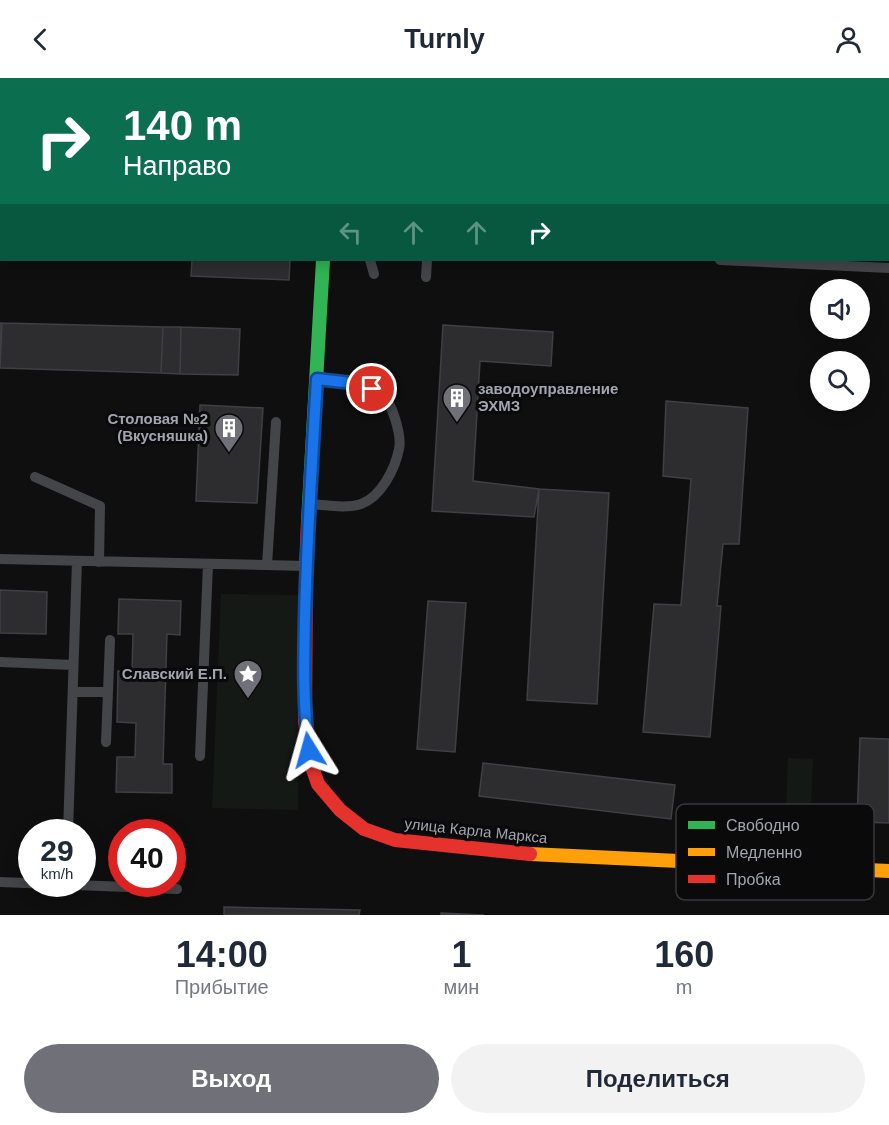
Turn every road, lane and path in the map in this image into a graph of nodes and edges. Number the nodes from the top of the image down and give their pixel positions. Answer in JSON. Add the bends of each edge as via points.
{"nodes":[{"id":1,"x":323,"y":261,"type":"edge"},
{"id":2,"x":370,"y":261,"type":"edge"},
{"id":3,"x":427,"y":261,"type":"edge"},
{"id":4,"x":741,"y":261,"type":"edge"},
{"id":5,"x":889,"y":268,"type":"edge"},
{"id":6,"x":374,"y":274,"type":"dead end"},
{"id":7,"x":426,"y":277,"type":"dead end"},
{"id":8,"x":317,"y":379,"type":"junction"},
{"id":9,"x":276,"y":422,"type":"dead end"},
{"id":10,"x":35,"y":477,"type":"dead end"},
{"id":11,"x":310,"y":504,"type":"junction"},
{"id":12,"x":0,"y":560,"type":"edge"},
{"id":13,"x":77,"y":561,"type":"junction"},
{"id":14,"x":99,"y":562,"type":"junction"},
{"id":15,"x":208,"y":564,"type":"junction"},
{"id":16,"x":267,"y":565,"type":"junction"},
{"id":17,"x":306,"y":566,"type":"junction"},
{"id":18,"x":110,"y":640,"type":"dead end"},
{"id":19,"x":0,"y":662,"type":"edge"},
{"id":20,"x":74,"y":665,"type":"junction"},
{"id":21,"x":73,"y":692,"type":"junction"},
{"id":22,"x":108,"y":692,"type":"junction"},
{"id":23,"x":106,"y":742,"type":"dead end"},
{"id":24,"x":200,"y":756,"type":"dead end"},
{"id":25,"x":68,"y":819,"type":"edge"},
{"id":26,"x":676,"y":862,"type":"edge"},
{"id":27,"x":874,"y":870,"type":"edge"},
{"id":28,"x":889,"y":871,"type":"edge"},
{"id":29,"x":0,"y":882,"type":"edge"},
{"id":30,"x":108,"y":886,"type":"edge"}],
"edges":[{"from":1,"to":8,"type":"street","name":"улица Карла Маркса"},
{"from":2,"to":6,"type":"lane"},
{"from":3,"to":7,"type":"lane"},
{"from":4,"to":5,"type":"lane"},
{"from":8,"to":11,"type":"street","name":"улица Карла Маркса"},
{"from":8,"to":11,"type":"lane","via":[[361,384],[383,395],[395,416],[400,447],[387,480],[373,498],[360,505]]},
{"from":9,"to":16,"type":"lane"},
{"from":10,"to":14,"type":"lane","via":[[100,506]]},
{"from":11,"to":17,"type":"street","name":"улица Карла Маркса"},
{"from":12,"to":13,"type":"lane"},
{"from":13,"to":14,"type":"lane"},
{"from":13,"to":20,"type":"lane"},
{"from":14,"to":15,"type":"lane"},
{"from":15,"to":16,"type":"lane"},
{"from":15,"to":24,"type":"lane"},
{"from":16,"to":17,"type":"lane"},
{"from":17,"to":26,"type":"street","name":"улица Карла Маркса","via":[[304,684],[311,764],[318,784],[340,810],[364,829],[395,840],[552,856]]},
{"from":18,"to":22,"type":"lane"},
{"from":19,"to":20,"type":"lane"},
{"from":20,"to":21,"type":"lane"},
{"from":21,"to":22,"type":"lane"},
{"from":21,"to":25,"type":"lane"},
{"from":22,"to":23,"type":"lane"},
{"from":27,"to":28,"type":"street","name":"улица Карла Маркса"},
{"from":29,"to":30,"type":"lane"}]}
